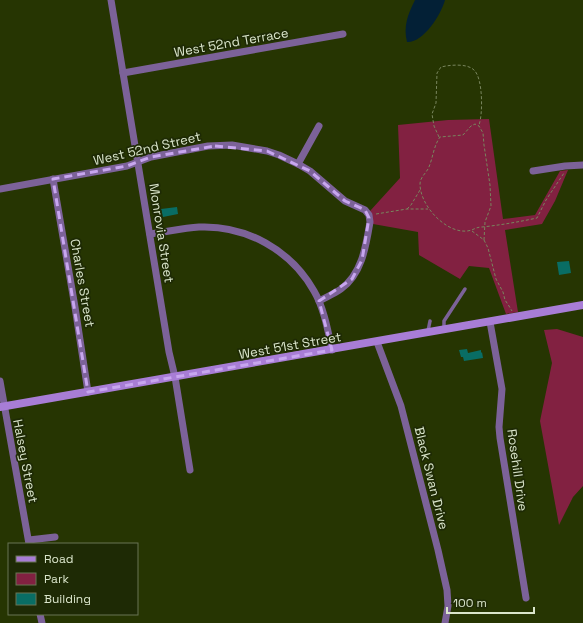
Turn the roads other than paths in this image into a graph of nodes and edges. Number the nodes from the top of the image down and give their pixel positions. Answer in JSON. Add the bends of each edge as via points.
{"nodes":[{"id":1,"x":111,"y":0,"type":"edge"},
{"id":2,"x":343,"y":34,"type":"dead end"},
{"id":3,"x":123,"y":73,"type":"junction"},
{"id":4,"x":319,"y":126,"type":"dead end"},
{"id":5,"x":138,"y":162,"type":"junction"},
{"id":6,"x":298,"y":164,"type":"junction"},
{"id":7,"x":583,"y":165,"type":"edge"},
{"id":8,"x":533,"y":172,"type":"dead end"},
{"id":9,"x":53,"y":179,"type":"junction"},
{"id":10,"x":0,"y":189,"type":"edge"},
{"id":11,"x":150,"y":234,"type":"junction"},
{"id":12,"x":464,"y":289,"type":"dead end"},
{"id":13,"x":319,"y":301,"type":"junction"},
{"id":14,"x":583,"y":305,"type":"edge"},
{"id":15,"x":430,"y":321,"type":"dead end"},
{"id":16,"x":490,"y":322,"type":"junction"},
{"id":17,"x":444,"y":330,"type":"junction"},
{"id":18,"x":428,"y":332,"type":"junction"},
{"id":19,"x":377,"y":342,"type":"junction"},
{"id":20,"x":332,"y":350,"type":"junction"},
{"id":21,"x":175,"y":377,"type":"junction"},
{"id":22,"x":0,"y":381,"type":"edge"},
{"id":23,"x":88,"y":392,"type":"junction"},
{"id":24,"x":2,"y":407,"type":"edge"},
{"id":25,"x":190,"y":470,"type":"dead end"},
{"id":26,"x":55,"y":537,"type":"dead end"},
{"id":27,"x":29,"y":542,"type":"edge"},
{"id":28,"x":526,"y":598,"type":"dead end"},
{"id":29,"x":445,"y":623,"type":"edge"}],
"edges":[{"from":1,"to":3,"type":"street","name":"Monrovia Street"},
{"from":2,"to":3,"type":"street","name":"West 52nd Terrace"},
{"from":3,"to":5,"type":"street","name":"Monrovia Street"},
{"from":4,"to":6,"type":"street"},
{"from":5,"to":6,"type":"street","name":"West 52nd Street","via":[[150,156],[232,145],[267,151]]},
{"from":5,"to":9,"type":"street","name":"West 52nd Street"},
{"from":5,"to":11,"type":"street","name":"Monrovia Street"},
{"from":6,"to":13,"type":"street","name":"West 52nd Street","via":[[345,201],[365,210],[369,218],[362,260],[352,279],[341,290]]},
{"from":7,"to":8,"type":"street"},
{"from":9,"to":10,"type":"street","name":"West 52nd Street"},
{"from":9,"to":23,"type":"street","name":"Charles Street"},
{"from":11,"to":13,"type":"street","via":[[210,227],[256,238],[271,246],[296,267]]},
{"from":11,"to":21,"type":"street","name":"Monrovia Street"},
{"from":12,"to":17,"type":"lane","via":[[444,321]]},
{"from":13,"to":20,"type":"street"},
{"from":14,"to":16,"type":"street","name":"West 51st Street"},
{"from":15,"to":18,"type":"lane"},
{"from":16,"to":17,"type":"street","name":"West 51st Street"},
{"from":16,"to":28,"type":"street","name":"Rosehill Drive","via":[[502,389],[500,438]]},
{"from":17,"to":18,"type":"street","name":"West 51st Street"},
{"from":18,"to":19,"type":"street","name":"West 51st Street"},
{"from":19,"to":20,"type":"street","name":"West 51st Street"},
{"from":19,"to":29,"type":"street","name":"Black Swan Drive","via":[[401,406],[441,565],[447,590]]},
{"from":20,"to":21,"type":"street","name":"West 51st Street"},
{"from":21,"to":23,"type":"street","name":"West 51st Street"},
{"from":21,"to":25,"type":"street","name":"Monrovia Street"},
{"from":22,"to":24,"type":"street","name":"Halsey Street"},
{"from":23,"to":24,"type":"street","name":"West 51st Street"},
{"from":24,"to":27,"type":"street","name":"Halsey Street"},
{"from":26,"to":27,"type":"street"}]}
